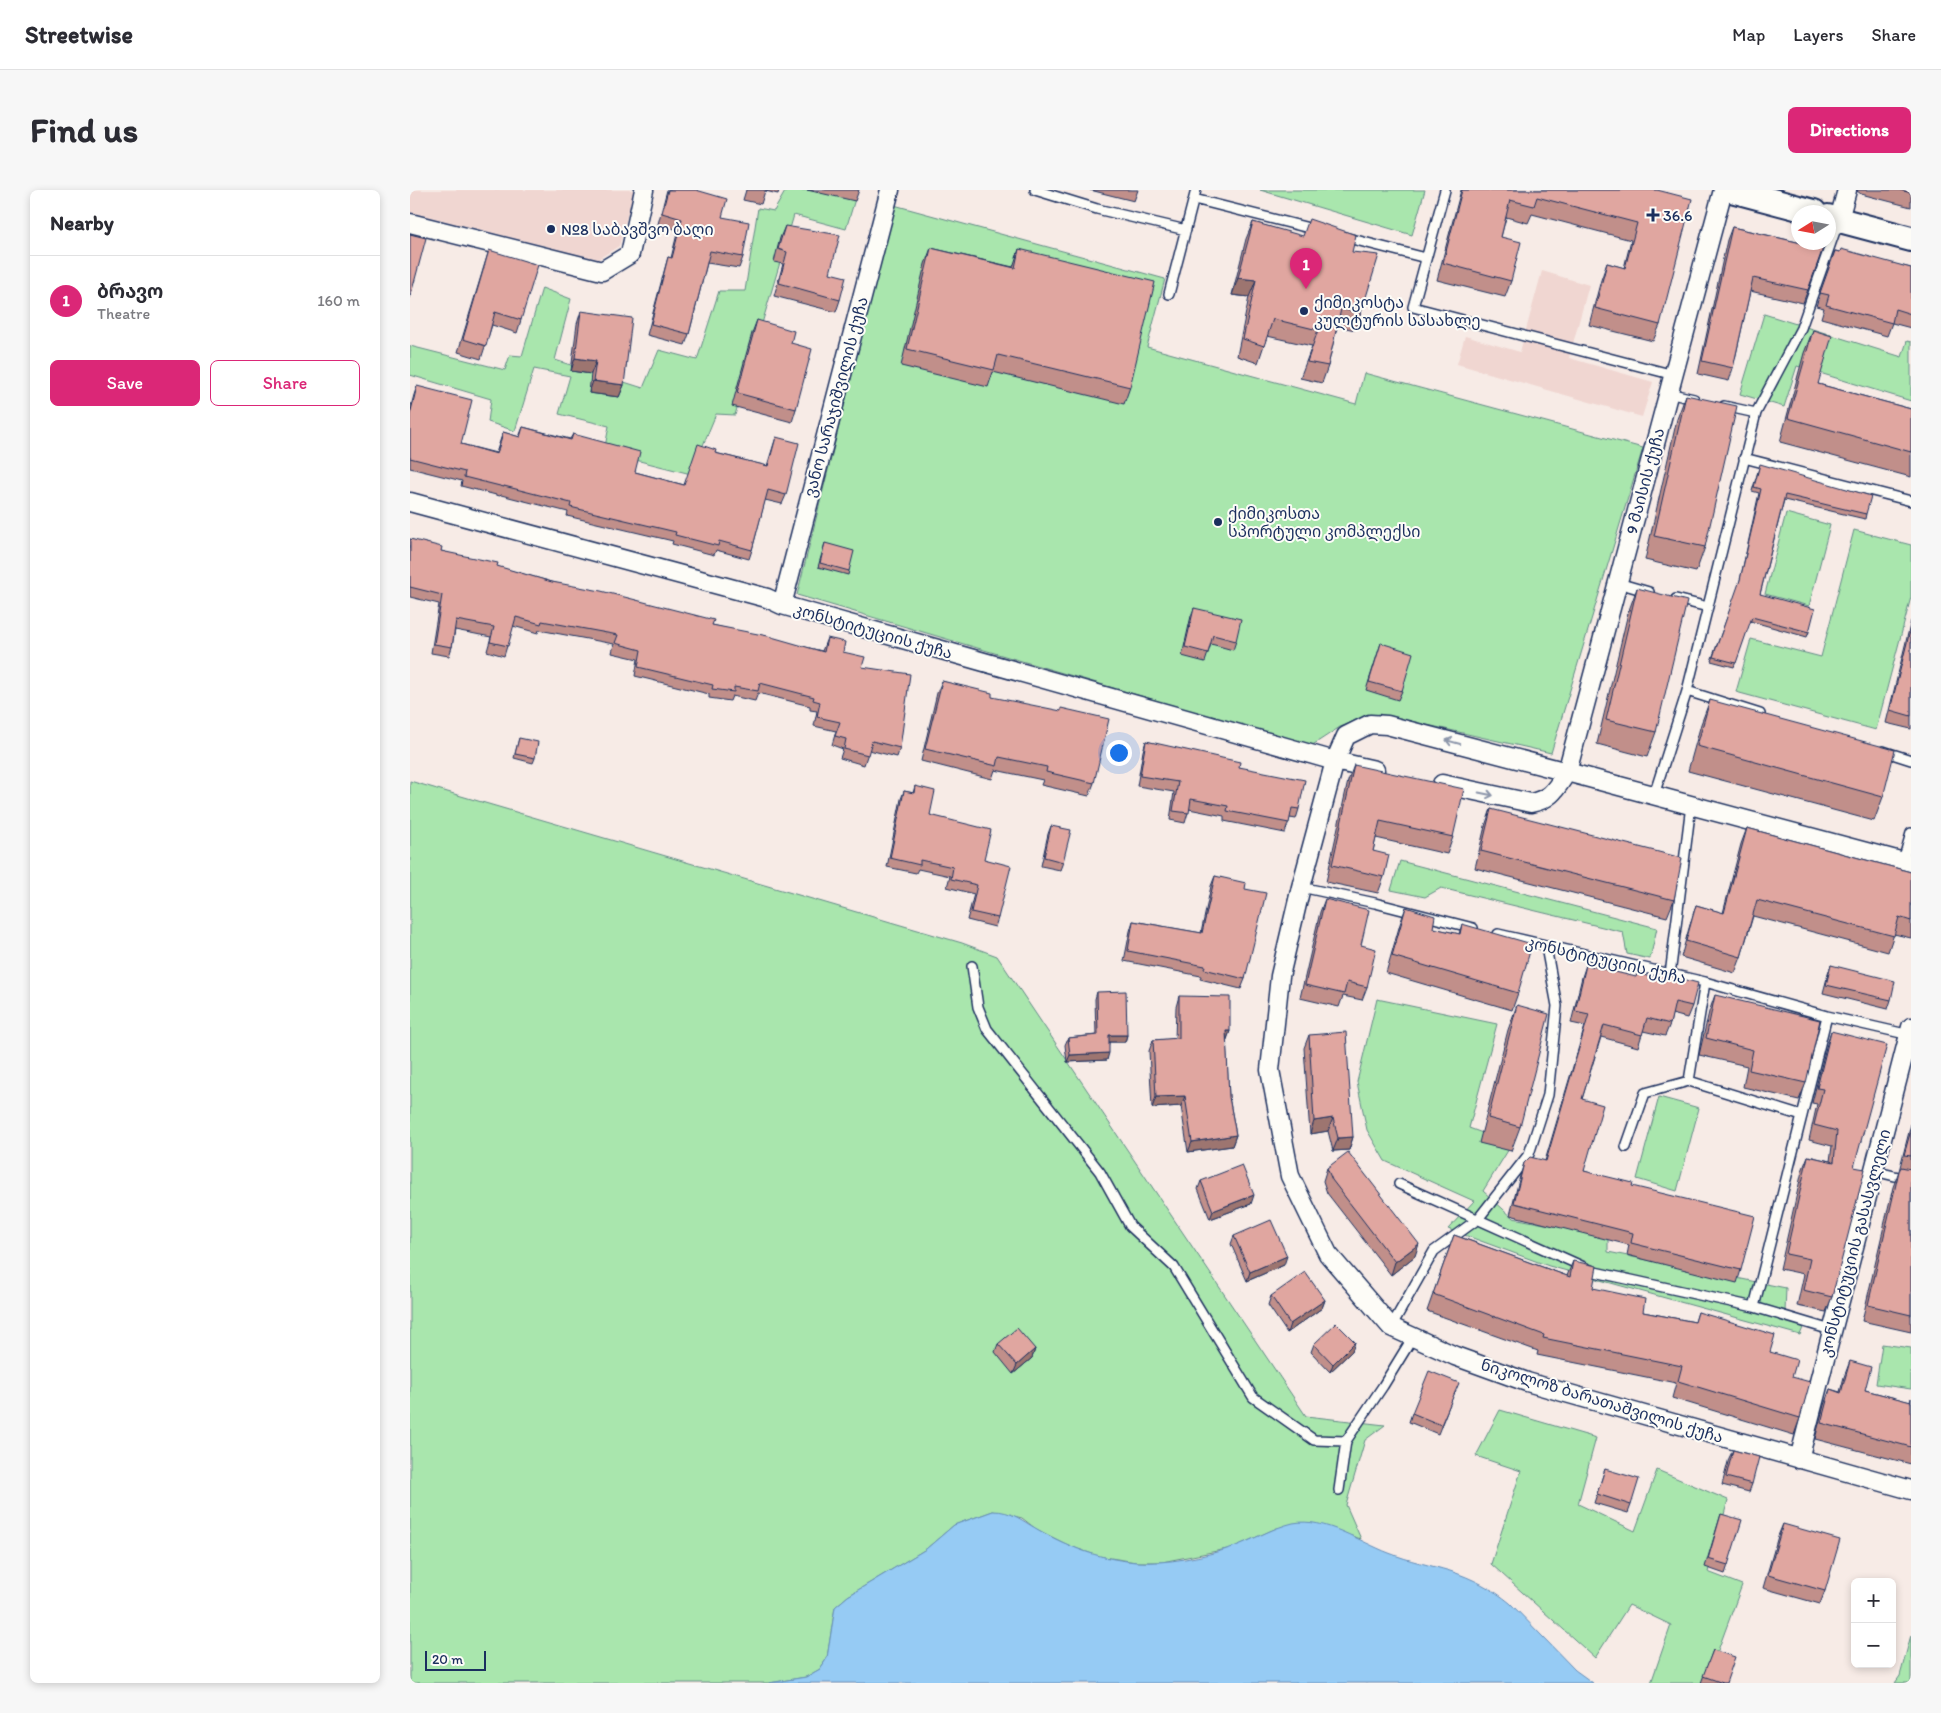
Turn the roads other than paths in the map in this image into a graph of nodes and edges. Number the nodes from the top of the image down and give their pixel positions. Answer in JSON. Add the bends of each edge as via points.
{"nodes":[{"id":1,"x":644,"y":190,"type":"edge"},
{"id":2,"x":890,"y":190,"type":"edge"},
{"id":3,"x":1035,"y":190,"type":"edge"},
{"id":4,"x":1445,"y":190,"type":"edge"},
{"id":5,"x":1723,"y":190,"type":"edge"},
{"id":6,"x":1731,"y":190,"type":"edge"},
{"id":7,"x":1847,"y":190,"type":"edge"},
{"id":8,"x":1195,"y":194,"type":"edge"},
{"id":9,"x":1791,"y":206,"type":"edge"},
{"id":10,"x":1836,"y":214,"type":"edge"},
{"id":11,"x":1836,"y":219,"type":"edge"},
{"id":12,"x":410,"y":223,"type":"edge"},
{"id":13,"x":1186,"y":230,"type":"junction"},
{"id":14,"x":1329,"y":233,"type":"edge"},
{"id":15,"x":1339,"y":236,"type":"edge"},
{"id":16,"x":1911,"y":239,"type":"edge"},
{"id":17,"x":1824,"y":250,"type":"edge"},
{"id":18,"x":1426,"y":258,"type":"junction"},
{"id":19,"x":1169,"y":294,"type":"dead end"},
{"id":20,"x":1674,"y":375,"type":"junction"},
{"id":21,"x":1668,"y":394,"type":"junction"},
{"id":22,"x":1707,"y":402,"type":"edge"},
{"id":23,"x":1717,"y":404,"type":"edge"},
{"id":24,"x":1756,"y":413,"type":"junction"},
{"id":25,"x":1744,"y":458,"type":"junction"},
{"id":26,"x":1911,"y":501,"type":"edge"},
{"id":27,"x":410,"y":502,"type":"edge"},
{"id":28,"x":1618,"y":583,"type":"junction"},
{"id":29,"x":782,"y":605,"type":"junction"},
{"id":30,"x":1708,"y":607,"type":"junction"},
{"id":31,"x":1687,"y":691,"type":"junction"},
{"id":32,"x":1771,"y":717,"type":"edge"},
{"id":33,"x":1874,"y":749,"type":"edge"},
{"id":34,"x":1911,"y":760,"type":"edge"},
{"id":35,"x":1336,"y":762,"type":"junction"},
{"id":36,"x":1567,"y":772,"type":"junction"},
{"id":37,"x":1394,"y":774,"type":"edge"},
{"id":38,"x":1424,"y":780,"type":"edge"},
{"id":39,"x":1654,"y":795,"type":"junction"},
{"id":40,"x":1691,"y":805,"type":"junction"},
{"id":41,"x":1911,"y":833,"type":"edge"},
{"id":42,"x":1907,"y":862,"type":"edge"},
{"id":43,"x":1301,"y":887,"type":"junction"},
{"id":44,"x":1480,"y":930,"type":"edge"},
{"id":45,"x":1490,"y":932,"type":"edge"},
{"id":46,"x":1546,"y":947,"type":"junction"},
{"id":47,"x":972,"y":966,"type":"dead end"},
{"id":48,"x":1670,"y":975,"type":"junction"},
{"id":49,"x":1705,"y":982,"type":"junction"},
{"id":50,"x":1827,"y":1016,"type":"junction"},
{"id":51,"x":1910,"y":1032,"type":"edge"},
{"id":52,"x":1689,"y":1081,"type":"junction"},
{"id":53,"x":1802,"y":1116,"type":"junction"},
{"id":54,"x":1626,"y":1147,"type":"dead end"},
{"id":55,"x":1874,"y":1171,"type":"junction"},
{"id":56,"x":1911,"y":1180,"type":"edge"},
{"id":57,"x":1399,"y":1184,"type":"dead end"},
{"id":58,"x":1478,"y":1219,"type":"junction"},
{"id":59,"x":1754,"y":1307,"type":"junction"},
{"id":60,"x":1391,"y":1328,"type":"junction"},
{"id":61,"x":1831,"y":1330,"type":"junction"},
{"id":62,"x":1412,"y":1337,"type":"junction"},
{"id":63,"x":1346,"y":1441,"type":"junction"},
{"id":64,"x":1799,"y":1459,"type":"junction"},
{"id":65,"x":1339,"y":1490,"type":"dead end"},
{"id":66,"x":1911,"y":1490,"type":"edge"}],
"edges":[{"from":1,"to":12,"type":"street","via":[[630,254],[602,271]]},
{"from":2,"to":29,"type":"street","name":"ვანო სარაჯიშვილის ქუჩა"},
{"from":3,"to":13,"type":"lane"},
{"from":4,"to":18,"type":"lane"},
{"from":5,"to":20,"type":"street","name":"9 მაისის ქუჩა"},
{"from":6,"to":9,"type":"street"},
{"from":7,"to":10,"type":"street"},
{"from":8,"to":13,"type":"lane"},
{"from":8,"to":14,"type":"lane"},
{"from":11,"to":16,"type":"street"},
{"from":13,"to":19,"type":"lane"},
{"from":15,"to":18,"type":"lane"},
{"from":17,"to":24,"type":"lane","via":[[1801,328]]},
{"from":18,"to":20,"type":"lane","via":[[1413,307]]},
{"from":20,"to":21,"type":"street","name":"9 მაისის ქუჩა"},
{"from":21,"to":22,"type":"lane"},
{"from":21,"to":28,"type":"street","name":"9 მაისის ქუჩა"},
{"from":23,"to":24,"type":"lane"},
{"from":24,"to":25,"type":"lane"},
{"from":25,"to":26,"type":"lane"},
{"from":25,"to":30,"type":"lane"},
{"from":27,"to":29,"type":"street","name":"კონსტიტუციის ქუჩა","via":[[767,598]]},
{"from":28,"to":30,"type":"lane"},
{"from":28,"to":36,"type":"street","name":"9 მაისის ქუჩა"},
{"from":29,"to":35,"type":"street","name":"კონსტიტუციის ქუჩა"},
{"from":30,"to":31,"type":"lane"},
{"from":31,"to":32,"type":"lane"},
{"from":31,"to":39,"type":"lane"},
{"from":33,"to":34,"type":"lane"},
{"from":36,"to":35,"type":"street","one_way":true,"via":[[1387,724],[1370,724],[1346,736]]},
{"from":35,"to":37,"type":"street","name":"კონსტიტუციის ქუჩა"},
{"from":35,"to":43,"type":"street","name":"ნიკოლოზ ბარათაშვილის ქუჩა"},
{"from":38,"to":36,"type":"street","one_way":true,"via":[[1531,803],[1544,801],[1552,795]]},
{"from":36,"to":39,"type":"street"},
{"from":39,"to":40,"type":"street"},
{"from":40,"to":42,"type":"street"},
{"from":40,"to":48,"type":"lane"},
{"from":41,"to":42,"type":"lane"},
{"from":43,"to":44,"type":"lane"},
{"from":43,"to":60,"type":"street","name":"ნიკოლოზ ბარათაშვილის ქუჩა","via":[[1280,976],[1270,1070],[1290,1176],[1328,1254]]},
{"from":45,"to":46,"type":"lane","name":"კონსტიტუციის ქუჩა"},
{"from":46,"to":48,"type":"lane","name":"კონსტიტუციის ქუჩა"},
{"from":46,"to":58,"type":"lane","via":[[1557,1006],[1548,1094],[1528,1154]]},
{"from":47,"to":63,"type":"lane","via":[[978,1007],[987,1029],[1100,1172],[1130,1226],[1174,1267],[1253,1397],[1314,1440]]},
{"from":48,"to":49,"type":"lane","name":"კონსტიტუციის ქუჩა"},
{"from":49,"to":50,"type":"lane","name":"კონსტიტუციის ქუჩა"},
{"from":49,"to":52,"type":"lane"},
{"from":50,"to":51,"type":"lane","name":"კონსტიტუციის ქუჩა"},
{"from":50,"to":53,"type":"lane"},
{"from":51,"to":55,"type":"street","name":"კონსტიტუციის გასასვლელი"},
{"from":52,"to":53,"type":"lane"},
{"from":52,"to":54,"type":"lane","via":[[1645,1093]]},
{"from":53,"to":59,"type":"lane"},
{"from":55,"to":56,"type":"lane"},
{"from":55,"to":61,"type":"street","name":"კონსტიტუციის გასასვლელი"},
{"from":57,"to":58,"type":"lane"},
{"from":58,"to":59,"type":"lane","via":[[1595,1272]]},
{"from":58,"to":60,"type":"lane","via":[[1434,1251]]},
{"from":59,"to":61,"type":"lane"},
{"from":60,"to":62,"type":"street","name":"ნიკოლოზ ბარათაშვილის ქუჩა"},
{"from":61,"to":64,"type":"street","name":"კონსტიტუციის გასასვლელი"},
{"from":62,"to":63,"type":"lane"},
{"from":62,"to":64,"type":"street","name":"ნიკოლოზ ბარათაშვილის ქუჩა","via":[[1527,1382]]},
{"from":63,"to":65,"type":"lane"},
{"from":64,"to":66,"type":"street","name":"ნიკოლოზ ბარათაშვილის ქუჩა"}]}
